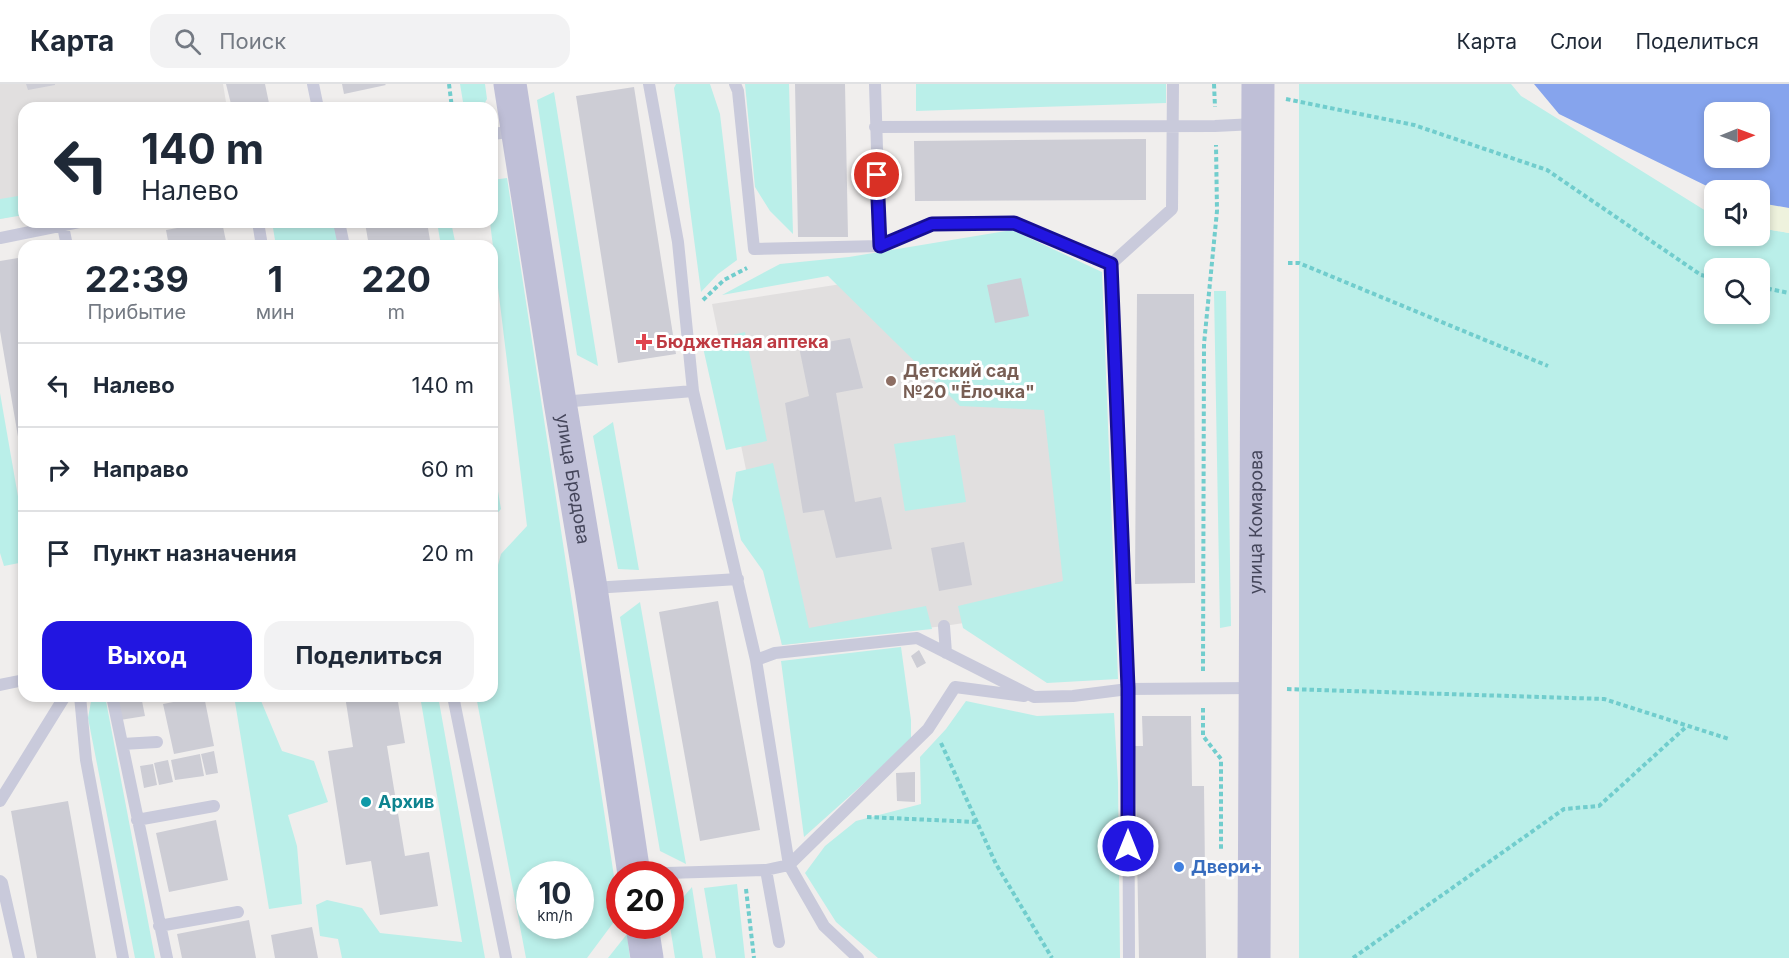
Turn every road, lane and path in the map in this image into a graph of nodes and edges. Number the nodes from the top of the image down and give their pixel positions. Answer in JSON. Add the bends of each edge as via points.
{"nodes":[{"id":1,"x":313,"y":84,"type":"edge"},
{"id":2,"x":448,"y":84,"type":"edge"},
{"id":3,"x":510,"y":84,"type":"edge"},
{"id":4,"x":649,"y":84,"type":"edge"},
{"id":5,"x":735,"y":84,"type":"edge"},
{"id":6,"x":875,"y":84,"type":"edge"},
{"id":7,"x":1173,"y":84,"type":"edge"},
{"id":8,"x":1214,"y":84,"type":"edge"},
{"id":9,"x":1272,"y":91,"type":"edge"},
{"id":10,"x":317,"y":102,"type":"edge"},
{"id":11,"x":451,"y":102,"type":"edge"},
{"id":12,"x":1257,"y":123,"type":"junction"},
{"id":13,"x":1172,"y":126,"type":"junction"},
{"id":14,"x":1215,"y":126,"type":"junction"},
{"id":15,"x":875,"y":127,"type":"junction"},
{"id":16,"x":505,"y":132,"type":"edge"},
{"id":17,"x":52,"y":228,"type":"edge"},
{"id":18,"x":0,"y":238,"type":"edge"},
{"id":19,"x":880,"y":246,"type":"junction"},
{"id":20,"x":785,"y":248,"type":"junction"},
{"id":21,"x":1280,"y":263,"type":"dead end"},
{"id":22,"x":1111,"y":264,"type":"junction"},
{"id":23,"x":1704,"y":276,"type":"edge"},
{"id":24,"x":1770,"y":289,"type":"edge"},
{"id":25,"x":1789,"y":293,"type":"edge"},
{"id":26,"x":686,"y":317,"type":"junction"},
{"id":27,"x":1548,"y":366,"type":"dead end"},
{"id":28,"x":693,"y":391,"type":"junction"},
{"id":29,"x":560,"y":402,"type":"junction"},
{"id":30,"x":738,"y":579,"type":"junction"},
{"id":31,"x":591,"y":588,"type":"junction"},
{"id":32,"x":944,"y":626,"type":"dead end"},
{"id":33,"x":946,"y":653,"type":"junction"},
{"id":34,"x":756,"y":660,"type":"junction"},
{"id":35,"x":18,"y":681,"type":"edge"},
{"id":36,"x":0,"y":685,"type":"edge"},
{"id":37,"x":1128,"y":688,"type":"junction"},
{"id":38,"x":1203,"y":688,"type":"junction"},
{"id":39,"x":1271,"y":688,"type":"junction"},
{"id":40,"x":1034,"y":697,"type":"junction"},
{"id":41,"x":60,"y":702,"type":"edge"},
{"id":42,"x":81,"y":702,"type":"edge"},
{"id":43,"x":113,"y":702,"type":"edge"},
{"id":44,"x":454,"y":702,"type":"edge"},
{"id":45,"x":932,"y":723,"type":"junction"},
{"id":46,"x":1687,"y":726,"type":"junction"},
{"id":47,"x":1729,"y":739,"type":"dead end"},
{"id":48,"x":157,"y":742,"type":"dead end"},
{"id":49,"x":122,"y":744,"type":"junction"},
{"id":50,"x":0,"y":801,"type":"edge"},
{"id":51,"x":214,"y":806,"type":"dead end"},
{"id":52,"x":839,"y":816,"type":"junction"},
{"id":53,"x":137,"y":820,"type":"junction"},
{"id":54,"x":977,"y":822,"type":"junction"},
{"id":55,"x":1221,"y":853,"type":"dead end"},
{"id":56,"x":632,"y":861,"type":"edge"},
{"id":57,"x":789,"y":866,"type":"junction"},
{"id":58,"x":766,"y":870,"type":"junction"},
{"id":59,"x":744,"y":871,"type":"junction"},
{"id":60,"x":684,"y":873,"type":"edge"},
{"id":61,"x":0,"y":881,"type":"edge"},
{"id":62,"x":238,"y":912,"type":"dead end"},
{"id":63,"x":159,"y":926,"type":"junction"},
{"id":64,"x":644,"y":939,"type":"edge"},
{"id":65,"x":779,"y":942,"type":"dead end"},
{"id":66,"x":19,"y":958,"type":"edge"},
{"id":67,"x":123,"y":958,"type":"edge"},
{"id":68,"x":166,"y":958,"type":"edge"},
{"id":69,"x":506,"y":958,"type":"edge"},
{"id":70,"x":647,"y":958,"type":"edge"},
{"id":71,"x":754,"y":958,"type":"edge"},
{"id":72,"x":858,"y":958,"type":"edge"},
{"id":73,"x":1052,"y":958,"type":"edge"},
{"id":74,"x":1129,"y":958,"type":"edge"},
{"id":75,"x":1254,"y":958,"type":"edge"},
{"id":76,"x":1353,"y":958,"type":"edge"}],
"edges":[{"from":1,"to":10,"type":"lane"},
{"from":2,"to":11,"type":"path"},
{"from":3,"to":16,"type":"street","name":"улица Бредова"},
{"from":4,"to":26,"type":"lane","via":[[678,242]]},
{"from":5,"to":20,"type":"lane","via":[[754,249]]},
{"from":6,"to":15,"type":"lane"},
{"from":7,"to":13,"type":"lane"},
{"from":8,"to":14,"type":"path"},
{"from":9,"to":12,"type":"street","name":"улица Комарова"},
{"from":9,"to":23,"type":"path","via":[[1414,125],[1547,170]]},
{"from":12,"to":14,"type":"lane"},
{"from":12,"to":39,"type":"street","name":"улица Комарова"},
{"from":13,"to":14,"type":"lane"},
{"from":13,"to":15,"type":"lane"},
{"from":13,"to":22,"type":"lane","via":[[1172,208]]},
{"from":14,"to":38,"type":"path","via":[[1217,211],[1204,344]]},
{"from":15,"to":19,"type":"lane"},
{"from":16,"to":29,"type":"street","name":"улица Бредова"},
{"from":17,"to":18,"type":"lane"},
{"from":19,"to":20,"type":"lane"},
{"from":19,"to":22,"type":"lane","via":[[932,224],[1014,223]]},
{"from":20,"to":26,"type":"path","via":[[724,280]]},
{"from":21,"to":27,"type":"path","via":[[1299,263]]},
{"from":22,"to":37,"type":"lane"},
{"from":24,"to":25,"type":"path"},
{"from":26,"to":28,"type":"lane"},
{"from":28,"to":29,"type":"lane"},
{"from":28,"to":30,"type":"lane"},
{"from":29,"to":31,"type":"street","name":"улица Бредова"},
{"from":30,"to":31,"type":"lane"},
{"from":30,"to":34,"type":"lane"},
{"from":31,"to":56,"type":"street","name":"улица Бредова"},
{"from":32,"to":33,"type":"lane"},
{"from":33,"to":34,"type":"lane","via":[[916,638],[775,653]]},
{"from":33,"to":40,"type":"lane"},
{"from":34,"to":57,"type":"lane"},
{"from":35,"to":36,"type":"lane"},
{"from":37,"to":38,"type":"lane"},
{"from":37,"to":40,"type":"lane"},
{"from":37,"to":74,"type":"lane"},
{"from":38,"to":39,"type":"lane"},
{"from":38,"to":55,"type":"path","via":[[1203,736],[1221,759]]},
{"from":39,"to":46,"type":"path","via":[[1604,699]]},
{"from":39,"to":75,"type":"street","name":"улица Комарова"},
{"from":40,"to":45,"type":"lane","via":[[955,687]]},
{"from":41,"to":50,"type":"lane"},
{"from":42,"to":67,"type":"lane","via":[[86,760]]},
{"from":43,"to":49,"type":"lane"},
{"from":44,"to":69,"type":"lane"},
{"from":45,"to":52,"type":"lane"},
{"from":45,"to":54,"type":"path"},
{"from":46,"to":47,"type":"path"},
{"from":46,"to":76,"type":"path","via":[[1599,806],[1564,809]]},
{"from":48,"to":49,"type":"lane"},
{"from":49,"to":53,"type":"lane"},
{"from":51,"to":53,"type":"lane"},
{"from":52,"to":54,"type":"path"},
{"from":52,"to":57,"type":"lane"},
{"from":53,"to":63,"type":"lane"},
{"from":54,"to":73,"type":"path","via":[[996,864]]},
{"from":57,"to":58,"type":"lane"},
{"from":57,"to":72,"type":"lane","via":[[824,926]]},
{"from":58,"to":59,"type":"lane"},
{"from":58,"to":65,"type":"lane"},
{"from":59,"to":60,"type":"lane"},
{"from":59,"to":71,"type":"path"},
{"from":61,"to":66,"type":"lane"},
{"from":62,"to":63,"type":"lane"},
{"from":63,"to":68,"type":"lane"},
{"from":64,"to":70,"type":"street"}]}
